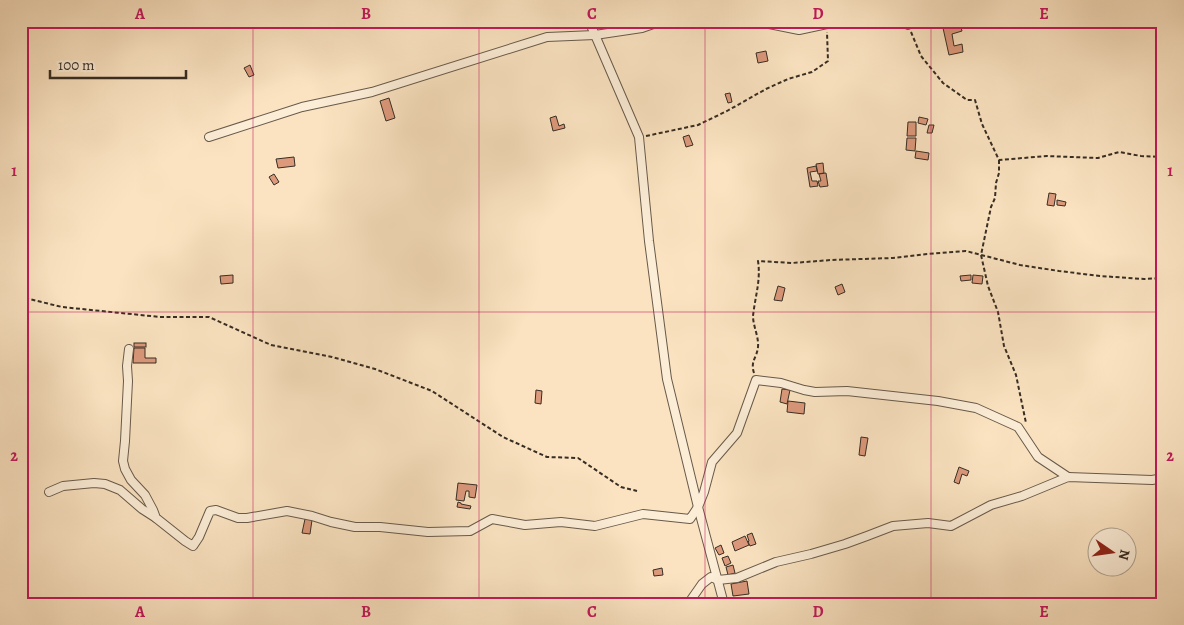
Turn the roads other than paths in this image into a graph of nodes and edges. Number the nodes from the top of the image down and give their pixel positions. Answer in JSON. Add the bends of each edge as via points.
{"nodes":[{"id":1,"x":589,"y":21,"type":"edge"},
{"id":2,"x":662,"y":21,"type":"edge"},
{"id":3,"x":754,"y":21,"type":"edge"},
{"id":4,"x":827,"y":24,"type":"road end"},
{"id":5,"x":595,"y":35,"type":"junction"},
{"id":6,"x":209,"y":137,"type":"dead end"},
{"id":7,"x":129,"y":349,"type":"dead end"},
{"id":8,"x":1068,"y":477,"type":"junction"},
{"id":9,"x":1163,"y":478,"type":"edge"},
{"id":10,"x":49,"y":492,"type":"dead end"},
{"id":11,"x":698,"y":507,"type":"junction"},
{"id":12,"x":156,"y":518,"type":"junction"},
{"id":13,"x":718,"y":580,"type":"junction"},
{"id":14,"x":688,"y":604,"type":"edge"},
{"id":15,"x":724,"y":604,"type":"edge"}],
"edges":[{"from":1,"to":5,"type":"street"},
{"from":2,"to":5,"type":"street","via":[[642,28]]},
{"from":3,"to":4,"type":"street","via":[[799,30]]},
{"from":5,"to":6,"type":"street","via":[[547,37],[372,92],[302,107]]},
{"from":5,"to":11,"type":"street","via":[[639,138],[667,379]]},
{"from":7,"to":12,"type":"street","via":[[123,461],[131,480],[145,495]]},
{"from":8,"to":9,"type":"street"},
{"from":8,"to":11,"type":"street","via":[[1038,457],[1018,427],[976,408],[856,392],[804,390],[756,380],[737,433],[712,462]]},
{"from":8,"to":13,"type":"street","via":[[991,505],[951,526],[928,523],[893,526],[844,544],[776,562],[737,578]]},
{"from":10,"to":12,"type":"street","via":[[63,486],[105,484],[120,490]]},
{"from":11,"to":12,"type":"street","via":[[690,519],[643,514],[595,526],[561,522],[525,526],[492,519],[470,531],[428,532],[355,527],[287,511],[238,518],[216,510],[210,511],[193,546]]},
{"from":11,"to":13,"type":"street"},
{"from":13,"to":14,"type":"street","via":[[711,577],[702,584]]},
{"from":13,"to":15,"type":"street"}]}
